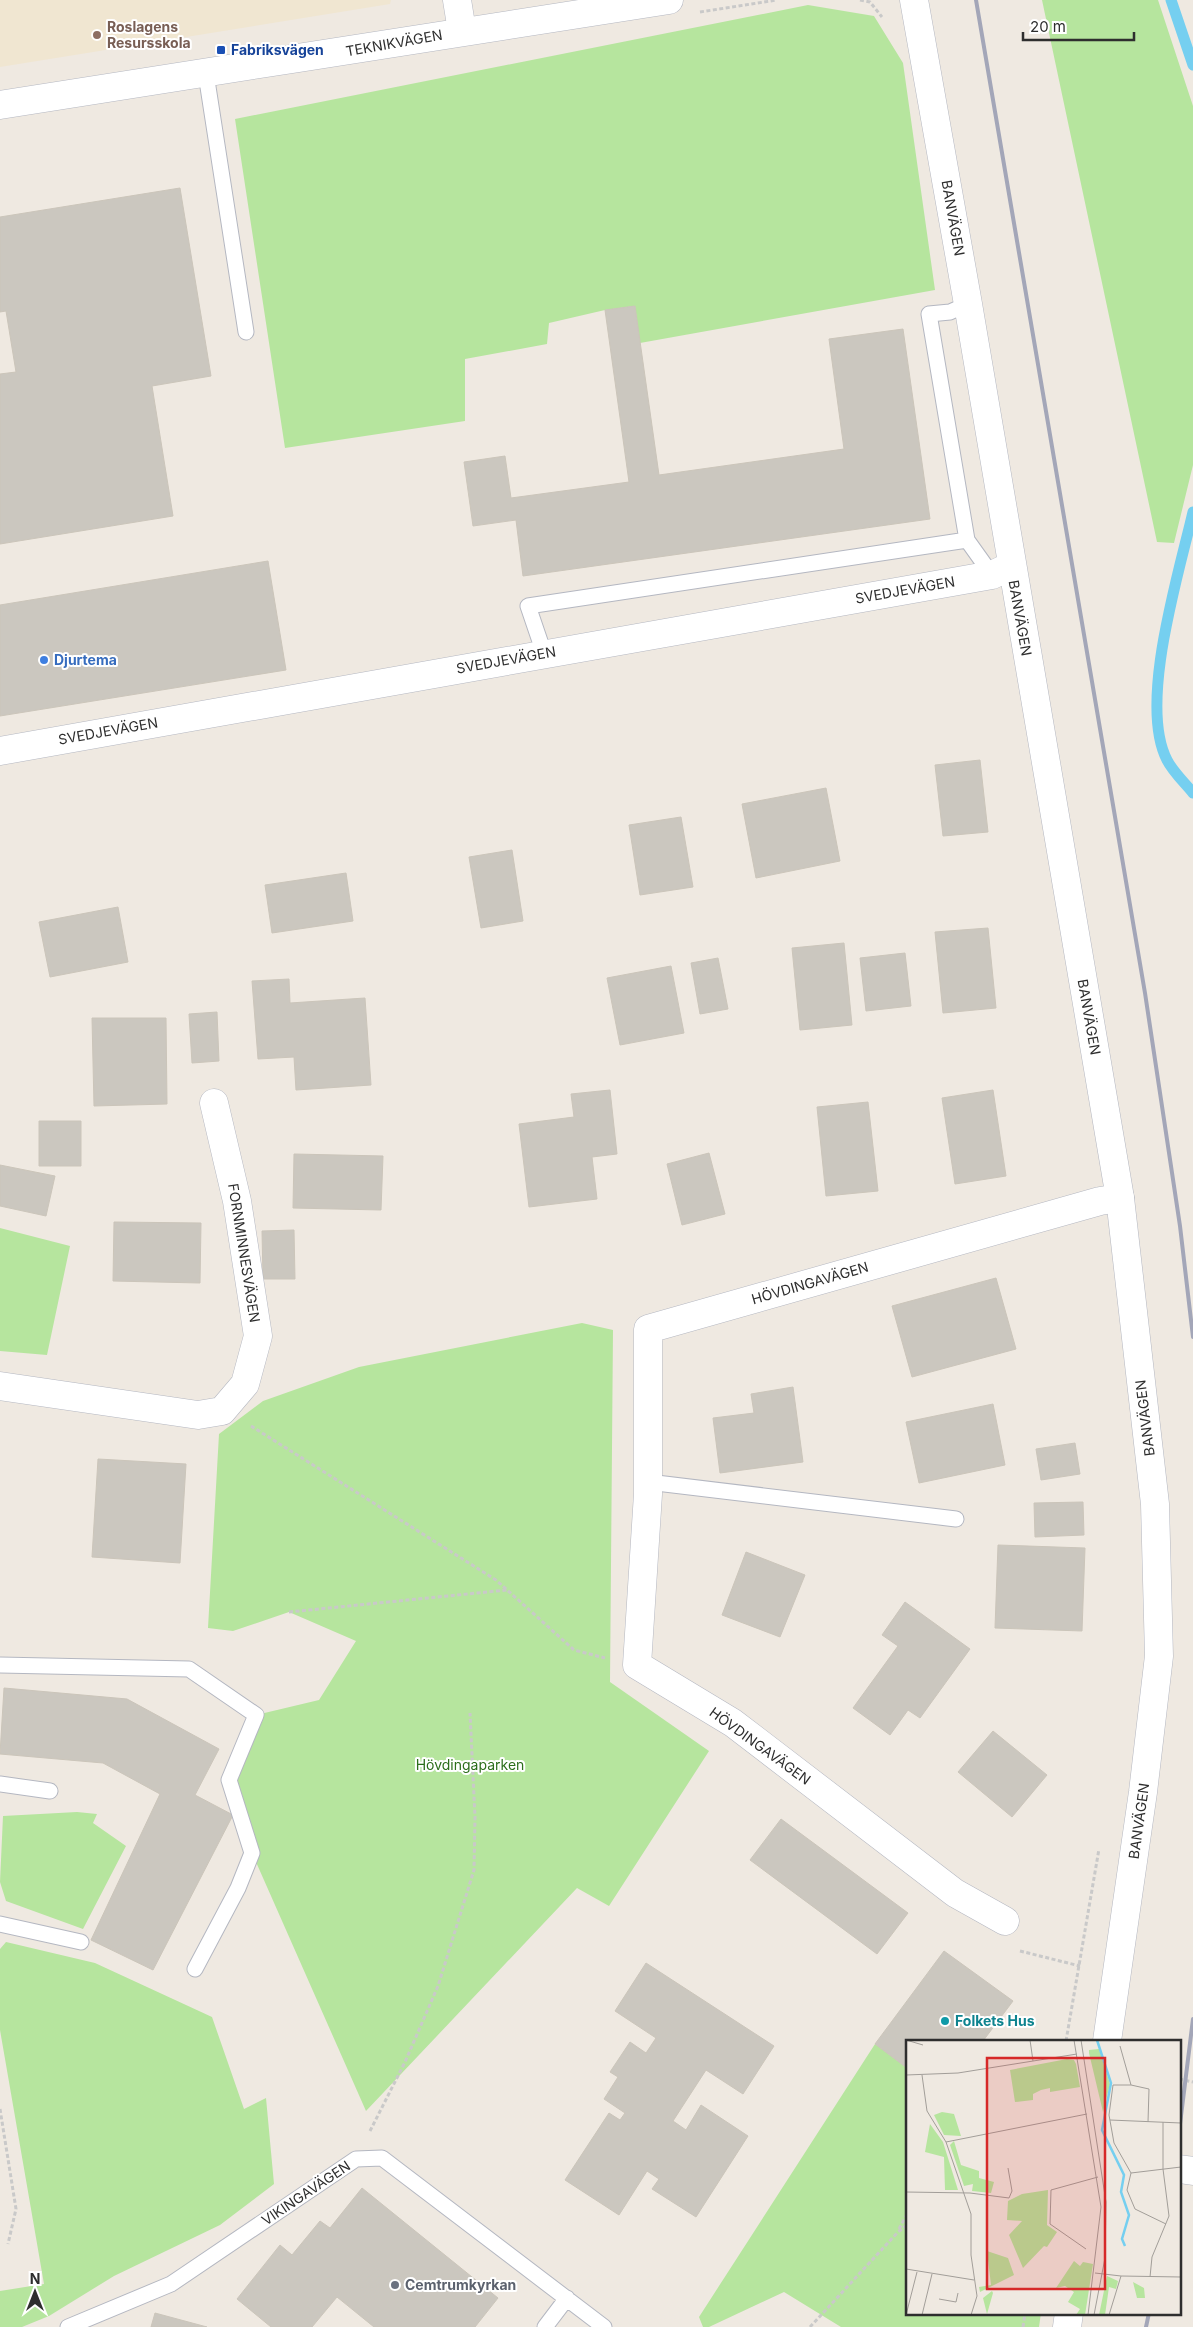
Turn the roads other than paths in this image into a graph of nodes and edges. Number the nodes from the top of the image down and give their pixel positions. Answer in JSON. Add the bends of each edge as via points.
{"nodes":[{"id":1,"x":457,"y":0,"type":"edge"},
{"id":2,"x":669,"y":0,"type":"edge"},
{"id":3,"x":914,"y":0,"type":"edge"},
{"id":4,"x":462,"y":31,"type":"junction"},
{"id":5,"x":206,"y":74,"type":"junction"},
{"id":6,"x":0,"y":105,"type":"edge"},
{"id":7,"x":968,"y":304,"type":"junction"},
{"id":8,"x":246,"y":332,"type":"dead end"},
{"id":9,"x":967,"y":540,"type":"junction"},
{"id":10,"x":1002,"y":571,"type":"junction"},
{"id":11,"x":544,"y":653,"type":"junction"},
{"id":12,"x":0,"y":750,"type":"edge"},
{"id":13,"x":214,"y":1103,"type":"dead end"},
{"id":14,"x":1120,"y":1198,"type":"junction"},
{"id":15,"x":0,"y":1386,"type":"edge"},
{"id":16,"x":648,"y":1482,"type":"junction"},
{"id":17,"x":956,"y":1519,"type":"dead end"},
{"id":18,"x":0,"y":1665,"type":"edge"},
{"id":19,"x":0,"y":1784,"type":"edge"},
{"id":20,"x":50,"y":1791,"type":"dead end"},
{"id":21,"x":1005,"y":1921,"type":"road end"},
{"id":22,"x":0,"y":1924,"type":"edge"},
{"id":23,"x":81,"y":1942,"type":"dead end"},
{"id":24,"x":195,"y":1969,"type":"dead end"},
{"id":25,"x":1107,"y":2040,"type":"edge"},
{"id":26,"x":1180,"y":2169,"type":"edge"},
{"id":27,"x":1193,"y":2171,"type":"edge"},
{"id":28,"x":567,"y":2298,"type":"junction"},
{"id":29,"x":1069,"y":2314,"type":"edge"},
{"id":30,"x":68,"y":2327,"type":"edge"},
{"id":31,"x":545,"y":2327,"type":"edge"},
{"id":32,"x":604,"y":2327,"type":"edge"},
{"id":33,"x":1067,"y":2327,"type":"edge"}],
"edges":[{"from":1,"to":4,"type":"street"},
{"from":2,"to":4,"type":"street","name":"TEKNIKVÄGEN"},
{"from":3,"to":7,"type":"street","name":"BANVÄGEN"},
{"from":4,"to":5,"type":"street","name":"TEKNIKVÄGEN"},
{"from":5,"to":6,"type":"street","name":"TEKNIKVÄGEN"},
{"from":5,"to":8,"type":"lane"},
{"from":7,"to":9,"type":"lane","via":[[950,312],[929,314]]},
{"from":7,"to":10,"type":"street","name":"BANVÄGEN"},
{"from":9,"to":10,"type":"lane"},
{"from":9,"to":11,"type":"lane","via":[[528,606]]},
{"from":10,"to":11,"type":"street","name":"SVEDJEVÄGEN"},
{"from":10,"to":14,"type":"street","name":"BANVÄGEN"},
{"from":11,"to":12,"type":"street","name":"SVEDJEVÄGEN"},
{"from":13,"to":15,"type":"street","name":"FORNMINNESVÄGEN","via":[[237,1201],[258,1336],[246,1384],[222,1411],[198,1415]]},
{"from":14,"to":16,"type":"street","name":"HÖVDINGAVÄGEN","via":[[648,1329]]},
{"from":14,"to":25,"type":"street","name":"BANVÄGEN","via":[[1155,1504],[1159,1656]]},
{"from":16,"to":17,"type":"lane"},
{"from":16,"to":21,"type":"street","name":"HÖVDINGAVÄGEN","via":[[637,1665],[733,1723],[955,1893]]},
{"from":18,"to":24,"type":"lane","via":[[189,1669],[256,1715],[229,1780],[252,1853],[238,1888]]},
{"from":19,"to":20,"type":"lane"},
{"from":22,"to":23,"type":"lane"},
{"from":26,"to":27,"type":"street"},
{"from":28,"to":30,"type":"lane","name":"VIKINGAVÄGEN","via":[[382,2158],[356,2159],[171,2284]]},
{"from":28,"to":31,"type":"lane"},
{"from":28,"to":32,"type":"lane","name":"VIKINGAVÄGEN"},
{"from":29,"to":33,"type":"street"}]}
